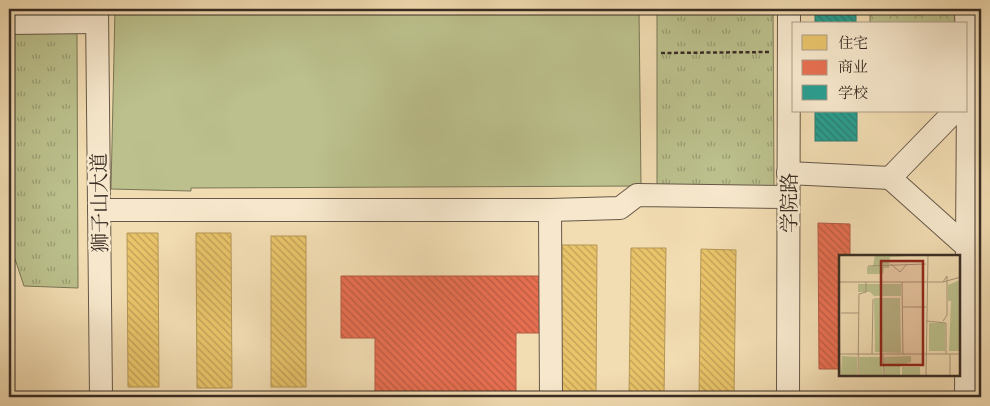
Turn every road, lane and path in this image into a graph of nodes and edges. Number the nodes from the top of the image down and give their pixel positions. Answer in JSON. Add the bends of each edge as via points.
{"nodes":[{"id":1,"x":789,"y":9,"type":"edge"},
{"id":2,"x":966,"y":9,"type":"edge"},
{"id":3,"x":96,"y":15,"type":"edge"},
{"id":4,"x":966,"y":22,"type":"edge"},
{"id":5,"x":9,"y":23,"type":"edge"},
{"id":6,"x":788,"y":52,"type":"junction"},
{"id":7,"x":661,"y":53,"type":"dead end"},
{"id":8,"x":954,"y":112,"type":"edge"},
{"id":9,"x":963,"y":112,"type":"edge"},
{"id":10,"x":788,"y":173,"type":"junction"},
{"id":11,"x":890,"y":178,"type":"junction"},
{"id":12,"x":788,"y":197,"type":"junction"},
{"id":13,"x":98,"y":210,"type":"junction"},
{"id":14,"x":550,"y":210,"type":"junction"},
{"id":15,"x":966,"y":246,"type":"junction"},
{"id":16,"x":101,"y":397,"type":"edge"},
{"id":17,"x":551,"y":397,"type":"edge"},
{"id":18,"x":788,"y":397,"type":"edge"},
{"id":19,"x":966,"y":397,"type":"edge"}],
"edges":[{"from":1,"to":6,"type":"street","name":"学院路"},
{"from":2,"to":4,"type":"street"},
{"from":3,"to":5,"type":"street"},
{"from":3,"to":13,"type":"street","name":"狮子山大道"},
{"from":6,"to":7,"type":"path"},
{"from":6,"to":10,"type":"street","name":"学院路"},
{"from":8,"to":11,"type":"street"},
{"from":9,"to":15,"type":"street"},
{"from":10,"to":11,"type":"street"},
{"from":10,"to":12,"type":"street","name":"学院路"},
{"from":11,"to":15,"type":"street"},
{"from":12,"to":14,"type":"street","via":[[637,195],[620,208]]},
{"from":12,"to":18,"type":"street","name":"学院路"},
{"from":13,"to":14,"type":"street"},
{"from":13,"to":16,"type":"street","name":"狮子山大道"},
{"from":14,"to":17,"type":"street"},
{"from":15,"to":19,"type":"street"}]}
